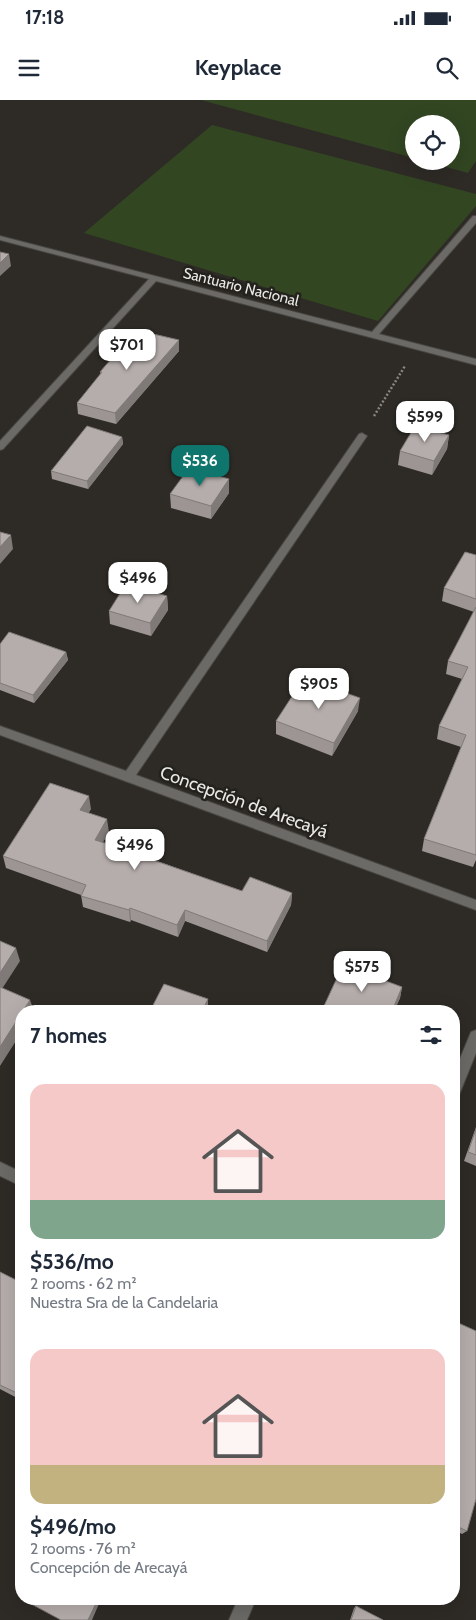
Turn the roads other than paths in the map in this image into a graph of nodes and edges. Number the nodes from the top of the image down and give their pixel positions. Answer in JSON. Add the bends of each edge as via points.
{"nodes":[{"id":1,"x":476,"y":218,"type":"edge"},
{"id":2,"x":0,"y":238,"type":"edge"},
{"id":3,"x":154,"y":279,"type":"junction"},
{"id":4,"x":374,"y":335,"type":"junction"},
{"id":5,"x":476,"y":362,"type":"edge"},
{"id":6,"x":362,"y":436,"type":"road end"},
{"id":7,"x":1,"y":444,"type":"edge"},
{"id":8,"x":0,"y":730,"type":"edge"},
{"id":9,"x":128,"y":778,"type":"junction"},
{"id":10,"x":476,"y":905,"type":"edge"},
{"id":11,"x":476,"y":1036,"type":"edge"},
{"id":12,"x":460,"y":1075,"type":"edge"},
{"id":13,"x":0,"y":1169,"type":"edge"},
{"id":14,"x":15,"y":1176,"type":"edge"},
{"id":15,"x":244,"y":1605,"type":"edge"},
{"id":16,"x":238,"y":1620,"type":"edge"}],
"edges":[{"from":1,"to":4,"type":"street"},
{"from":2,"to":3,"type":"street","name":"Santuario Nacional"},
{"from":3,"to":4,"type":"street","name":"Santuario Nacional"},
{"from":3,"to":7,"type":"street"},
{"from":4,"to":5,"type":"street","name":"Santuario Nacional"},
{"from":6,"to":9,"type":"street"},
{"from":8,"to":9,"type":"street","name":"Concepción de Arecayá"},
{"from":9,"to":10,"type":"street","name":"Concepción de Arecayá"},
{"from":11,"to":12,"type":"street"},
{"from":13,"to":14,"type":"street"},
{"from":15,"to":16,"type":"street"}]}
